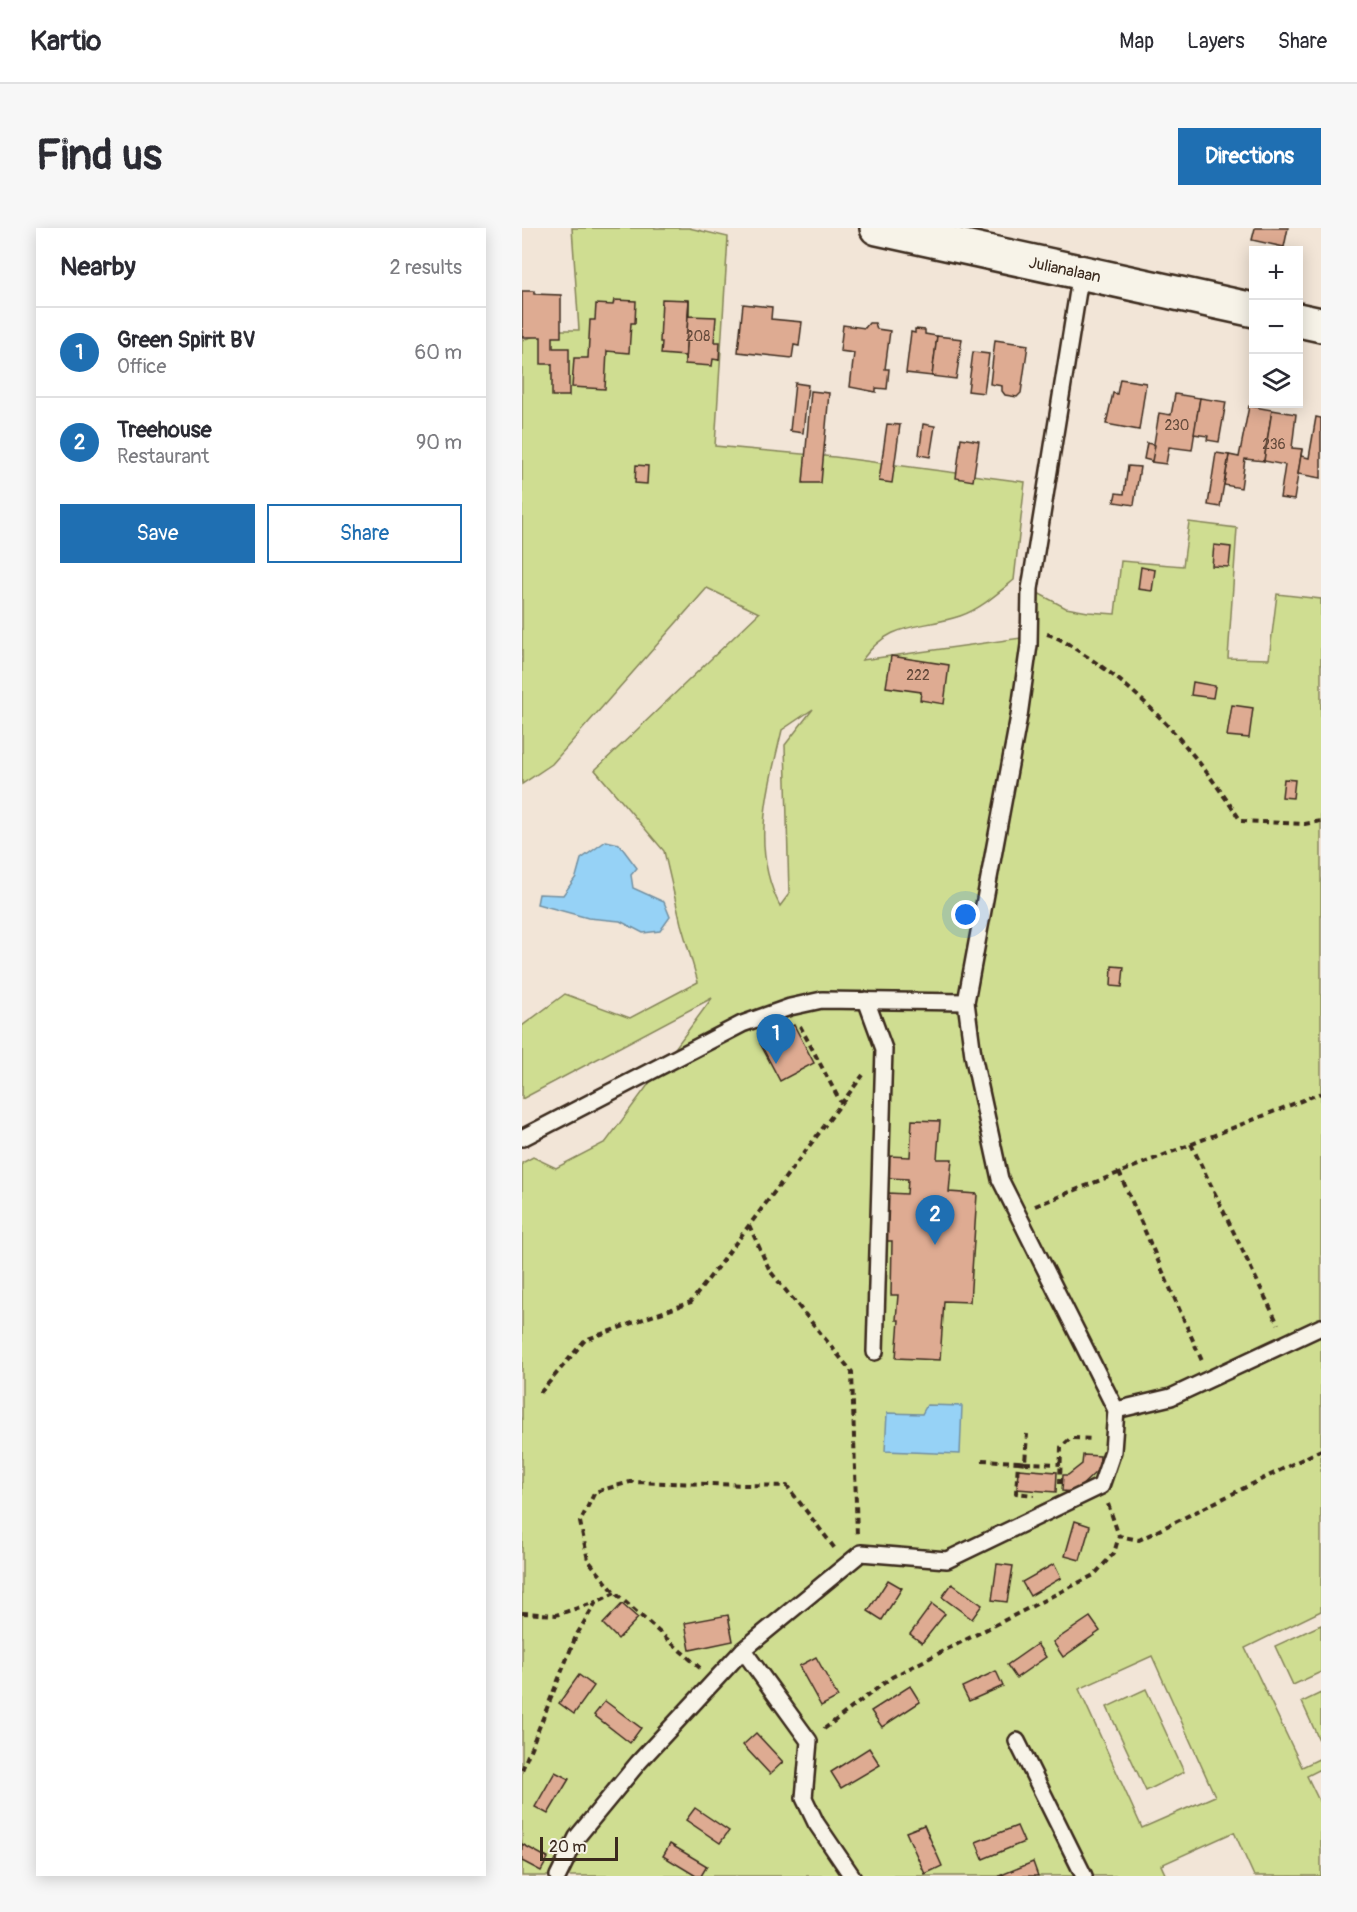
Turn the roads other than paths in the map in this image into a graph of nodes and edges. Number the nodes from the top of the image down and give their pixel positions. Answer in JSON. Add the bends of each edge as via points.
{"nodes":[{"id":1,"x":877,"y":228,"type":"edge"},
{"id":2,"x":1081,"y":272,"type":"junction"},
{"id":3,"x":1249,"y":309,"type":"edge"},
{"id":4,"x":1303,"y":321,"type":"edge"},
{"id":5,"x":1321,"y":325,"type":"edge"},
{"id":6,"x":866,"y":1000,"type":"junction"},
{"id":7,"x":966,"y":1002,"type":"junction"},
{"id":8,"x":522,"y":1138,"type":"edge"},
{"id":9,"x":1321,"y":1328,"type":"edge"},
{"id":10,"x":875,"y":1353,"type":"dead end"},
{"id":11,"x":1116,"y":1410,"type":"junction"},
{"id":12,"x":743,"y":1650,"type":"junction"},
{"id":13,"x":1017,"y":1741,"type":"dead end"},
{"id":14,"x":558,"y":1876,"type":"edge"},
{"id":15,"x":852,"y":1876,"type":"edge"},
{"id":16,"x":1084,"y":1876,"type":"edge"}],
"edges":[{"from":1,"to":2,"type":"street","name":"Julianalaan"},
{"from":2,"to":3,"type":"street","name":"Julianalaan"},
{"from":2,"to":7,"type":"lane","via":[[1030,589],[1029,645],[1019,716]]},
{"from":4,"to":5,"type":"street"},
{"from":6,"to":7,"type":"lane"},
{"from":6,"to":8,"type":"lane","via":[[822,999],[742,1024]]},
{"from":6,"to":10,"type":"lane","via":[[884,1049]]},
{"from":7,"to":11,"type":"lane","via":[[973,1055],[1000,1179]]},
{"from":9,"to":11,"type":"lane","via":[[1171,1397]]},
{"from":11,"to":12,"type":"lane","via":[[1113,1450],[1101,1486],[1062,1501],[947,1560],[861,1553]]},
{"from":12,"to":14,"type":"lane","via":[[638,1763],[577,1837]]},
{"from":12,"to":15,"type":"lane","via":[[809,1741],[804,1798]]},
{"from":13,"to":16,"type":"lane"}]}
